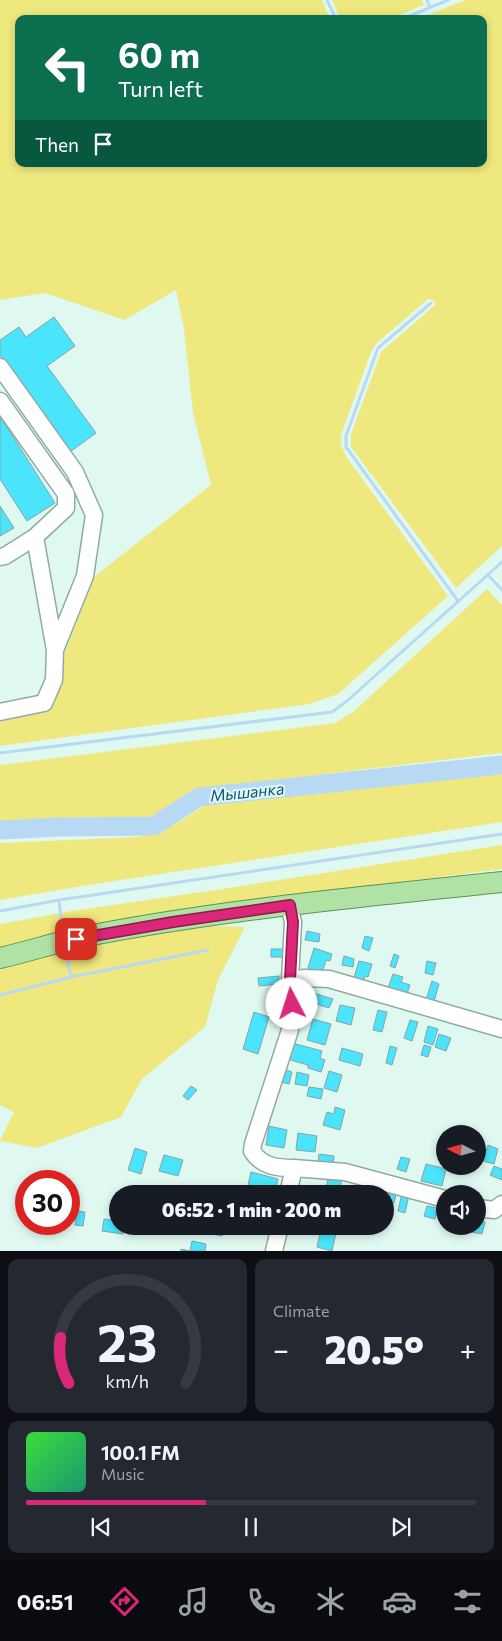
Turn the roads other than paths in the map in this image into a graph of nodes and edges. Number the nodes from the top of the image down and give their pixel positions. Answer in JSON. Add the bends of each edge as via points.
{"nodes":[{"id":1,"x":0,"y":367,"type":"edge"},
{"id":2,"x":0,"y":401,"type":"edge"},
{"id":3,"x":35,"y":537,"type":"junction"},
{"id":4,"x":0,"y":557,"type":"edge"},
{"id":5,"x":55,"y":650,"type":"junction"},
{"id":6,"x":0,"y":712,"type":"edge"},
{"id":7,"x":502,"y":882,"type":"edge"},
{"id":8,"x":290,"y":905,"type":"junction"},
{"id":9,"x":0,"y":958,"type":"edge"},
{"id":10,"x":290,"y":980,"type":"junction"},
{"id":11,"x":502,"y":1030,"type":"edge"},
{"id":12,"x":294,"y":1168,"type":"junction"},
{"id":13,"x":290,"y":1185,"type":"edge"},
{"id":14,"x":436,"y":1196,"type":"edge"},
{"id":15,"x":502,"y":1204,"type":"edge"},
{"id":16,"x":486,"y":1209,"type":"edge"},
{"id":17,"x":278,"y":1235,"type":"edge"},
{"id":18,"x":274,"y":1251,"type":"edge"}],
"edges":[{"from":1,"to":5,"type":"street","via":[[75,472],[94,515],[85,576]]},
{"from":2,"to":3,"type":"street","via":[[66,494],[66,508]]},
{"from":3,"to":4,"type":"street"},
{"from":3,"to":5,"type":"street"},
{"from":5,"to":6,"type":"street","via":[[54,680],[44,703]]},
{"from":7,"to":8,"type":"main road"},
{"from":8,"to":9,"type":"main road","via":[[76,939]]},
{"from":8,"to":10,"type":"street","via":[[293,922]]},
{"from":10,"to":11,"type":"street","via":[[330,978]]},
{"from":10,"to":12,"type":"street","via":[[290,1030],[252,1151],[261,1162],[278,1168]]},
{"from":12,"to":13,"type":"street"},
{"from":12,"to":14,"type":"street","via":[[345,1172]]},
{"from":15,"to":16,"type":"street","via":[[494,1210]]},
{"from":17,"to":18,"type":"street"}]}
